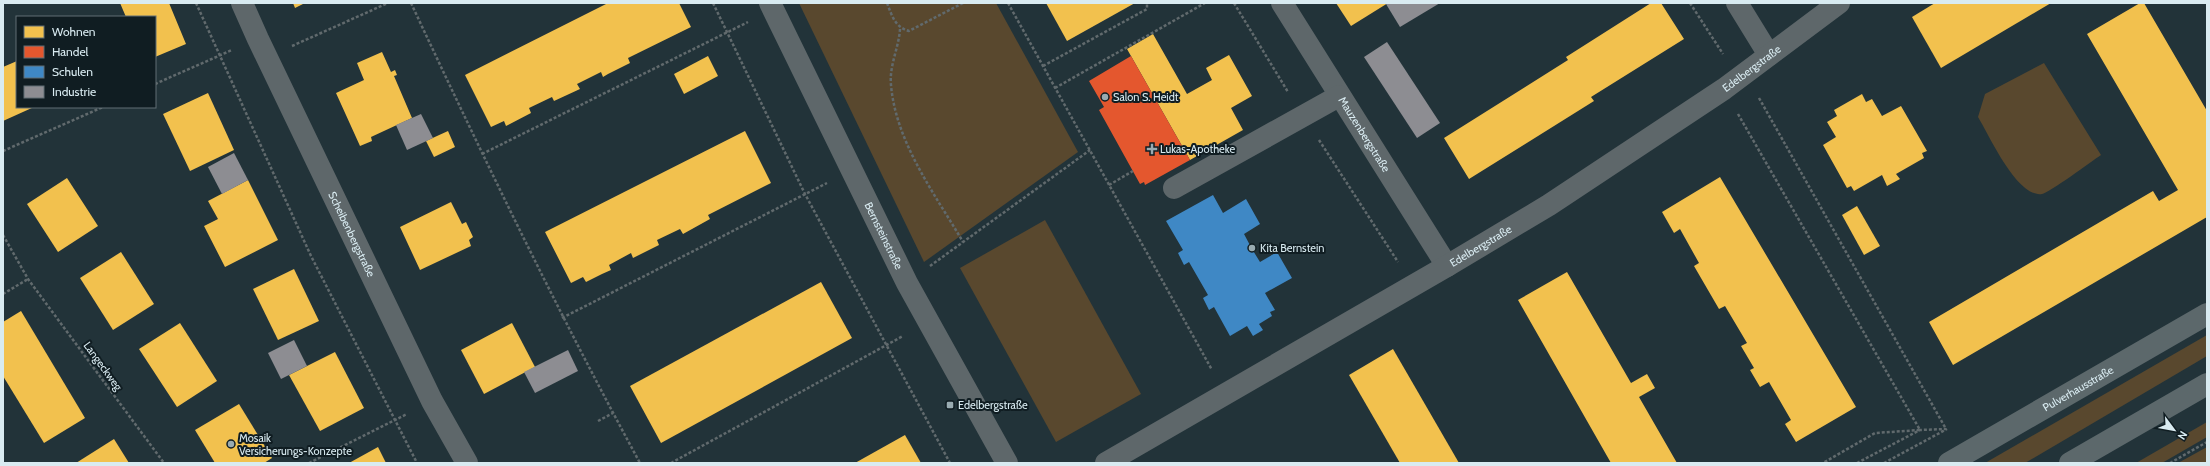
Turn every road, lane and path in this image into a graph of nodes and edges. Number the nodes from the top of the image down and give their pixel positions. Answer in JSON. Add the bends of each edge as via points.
{"nodes":[{"id":1,"x":196,"y":3,"type":"edge"},
{"id":2,"x":242,"y":3,"type":"edge"},
{"id":3,"x":388,"y":3,"type":"edge"},
{"id":4,"x":411,"y":3,"type":"edge"},
{"id":5,"x":713,"y":3,"type":"edge"},
{"id":6,"x":887,"y":3,"type":"edge"},
{"id":7,"x":963,"y":3,"type":"edge"},
{"id":8,"x":1008,"y":3,"type":"edge"},
{"id":9,"x":1147,"y":3,"type":"edge"},
{"id":10,"x":1205,"y":3,"type":"edge"},
{"id":11,"x":1234,"y":3,"type":"edge"},
{"id":12,"x":1282,"y":3,"type":"edge"},
{"id":13,"x":1690,"y":3,"type":"edge"},
{"id":14,"x":1737,"y":3,"type":"edge"},
{"id":15,"x":1839,"y":3,"type":"edge"},
{"id":16,"x":772,"y":6,"type":"edge"},
{"id":17,"x":900,"y":28,"type":"junction"},
{"id":18,"x":726,"y":32,"type":"junction"},
{"id":19,"x":262,"y":48,"type":"junction"},
{"id":20,"x":1769,"y":55,"type":"junction"},
{"id":21,"x":219,"y":56,"type":"junction"},
{"id":22,"x":1043,"y":66,"type":"junction"},
{"id":23,"x":1736,"y":80,"type":"junction"},
{"id":24,"x":156,"y":84,"type":"edge"},
{"id":25,"x":1055,"y":88,"type":"junction"},
{"id":26,"x":1340,"y":96,"type":"junction"},
{"id":27,"x":101,"y":108,"type":"edge"},
{"id":28,"x":1304,"y":116,"type":"junction"},
{"id":29,"x":1090,"y":150,"type":"junction"},
{"id":30,"x":3,"y":151,"type":"edge"},
{"id":31,"x":482,"y":154,"type":"junction"},
{"id":32,"x":852,"y":170,"type":"junction"},
{"id":33,"x":1133,"y":171,"type":"dead end"},
{"id":34,"x":1109,"y":185,"type":"junction"},
{"id":35,"x":1174,"y":188,"type":"dead end"},
{"id":36,"x":805,"y":194,"type":"junction"},
{"id":37,"x":3,"y":235,"type":"edge"},
{"id":38,"x":963,"y":242,"type":"junction"},
{"id":39,"x":1447,"y":266,"type":"junction"},
{"id":40,"x":28,"y":279,"type":"junction"},
{"id":41,"x":907,"y":283,"type":"junction"},
{"id":42,"x":1413,"y":286,"type":"junction"},
{"id":43,"x":3,"y":294,"type":"edge"},
{"id":44,"x":2207,"y":314,"type":"edge"},
{"id":45,"x":562,"y":318,"type":"junction"},
{"id":46,"x":929,"y":322,"type":"junction"},
{"id":47,"x":887,"y":345,"type":"junction"},
{"id":48,"x":2207,"y":384,"type":"edge"},
{"id":49,"x":1225,"y":394,"type":"junction"},
{"id":50,"x":432,"y":401,"type":"junction"},
{"id":51,"x":613,"y":413,"type":"junction"},
{"id":52,"x":394,"y":420,"type":"junction"},
{"id":53,"x":598,"y":421,"type":"dead end"},
{"id":54,"x":1946,"y":429,"type":"junction"},
{"id":55,"x":1920,"y":430,"type":"junction"},
{"id":56,"x":2207,"y":442,"type":"edge"},
{"id":57,"x":2077,"y":461,"type":"edge"},
{"id":58,"x":164,"y":463,"type":"edge"},
{"id":59,"x":309,"y":463,"type":"edge"},
{"id":60,"x":418,"y":463,"type":"edge"},
{"id":61,"x":467,"y":463,"type":"edge"},
{"id":62,"x":640,"y":463,"type":"edge"},
{"id":63,"x":670,"y":463,"type":"edge"},
{"id":64,"x":950,"y":463,"type":"edge"},
{"id":65,"x":1007,"y":463,"type":"edge"},
{"id":66,"x":1106,"y":463,"type":"edge"},
{"id":67,"x":1823,"y":463,"type":"edge"},
{"id":68,"x":1857,"y":463,"type":"edge"},
{"id":69,"x":1884,"y":463,"type":"edge"},
{"id":70,"x":1949,"y":463,"type":"edge"},
{"id":71,"x":2170,"y":463,"type":"edge"}],
"edges":[{"from":1,"to":21,"type":"path"},
{"from":2,"to":19,"type":"street","name":"Scheibenbergstraße"},
{"from":3,"to":19,"type":"path"},
{"from":4,"to":31,"type":"path"},
{"from":5,"to":18,"type":"path"},
{"from":6,"to":17,"type":"path"},
{"from":7,"to":17,"type":"path","via":[[910,31]]},
{"from":8,"to":22,"type":"path"},
{"from":9,"to":22,"type":"path","via":[[1147,9]]},
{"from":10,"to":25,"type":"path"},
{"from":11,"to":28,"type":"path","via":[[1266,59]]},
{"from":12,"to":26,"type":"street","name":"Mauzenbergstraße"},
{"from":13,"to":23,"type":"path"},
{"from":14,"to":20,"type":"street"},
{"from":15,"to":20,"type":"street","name":"Edelbergstraße"},
{"from":16,"to":18,"type":"path"},
{"from":16,"to":32,"type":"street","name":"Bernsteinstraße"},
{"from":17,"to":38,"type":"path","via":[[899,44],[892,67],[891,85],[895,106],[906,140],[920,169]]},
{"from":18,"to":31,"type":"path"},
{"from":18,"to":36,"type":"path"},
{"from":19,"to":21,"type":"path"},
{"from":19,"to":50,"type":"street","name":"Scheibenbergstraße"},
{"from":20,"to":23,"type":"street","name":"Edelbergstraße"},
{"from":21,"to":24,"type":"path"},
{"from":21,"to":52,"type":"path","via":[[311,256]]},
{"from":22,"to":25,"type":"path"},
{"from":23,"to":39,"type":"street","name":"Edelbergstraße","via":[[1549,205]]},
{"from":23,"to":54,"type":"path"},
{"from":23,"to":55,"type":"path"},
{"from":25,"to":29,"type":"path"},
{"from":26,"to":28,"type":"street"},
{"from":26,"to":39,"type":"street","name":"Mauzenbergstraße"},
{"from":27,"to":30,"type":"path"},
{"from":28,"to":35,"type":"street"},
{"from":28,"to":42,"type":"path"},
{"from":29,"to":34,"type":"path"},
{"from":29,"to":38,"type":"path"},
{"from":31,"to":45,"type":"path"},
{"from":32,"to":36,"type":"path"},
{"from":32,"to":41,"type":"street","name":"Bernsteinstraße"},
{"from":33,"to":34,"type":"path"},
{"from":34,"to":49,"type":"path"},
{"from":36,"to":45,"type":"path"},
{"from":36,"to":47,"type":"path"},
{"from":37,"to":40,"type":"path","name":"Langeckweg"},
{"from":38,"to":41,"type":"path"},
{"from":39,"to":42,"type":"street","name":"Edelbergstraße"},
{"from":40,"to":43,"type":"path"},
{"from":40,"to":58,"type":"path","name":"Langeckweg"},
{"from":41,"to":46,"type":"street","name":"Bernsteinstraße"},
{"from":42,"to":49,"type":"street","name":"Edelbergstraße"},
{"from":44,"to":70,"type":"main road","name":"Pulverhausstraße"},
{"from":45,"to":51,"type":"path"},
{"from":46,"to":47,"type":"path"},
{"from":46,"to":65,"type":"street","name":"Bernsteinstraße"},
{"from":47,"to":63,"type":"path"},
{"from":47,"to":64,"type":"path"},
{"from":48,"to":57,"type":"main road"},
{"from":49,"to":66,"type":"street","name":"Edelbergstraße"},
{"from":50,"to":52,"type":"path"},
{"from":50,"to":61,"type":"street","name":"Scheibenbergstraße"},
{"from":51,"to":53,"type":"path"},
{"from":51,"to":62,"type":"path"},
{"from":52,"to":59,"type":"path"},
{"from":52,"to":60,"type":"path"},
{"from":54,"to":55,"type":"path"},
{"from":54,"to":69,"type":"path"},
{"from":55,"to":67,"type":"path","via":[[1875,433]]},
{"from":55,"to":68,"type":"path"},
{"from":56,"to":71,"type":"path"}]}
